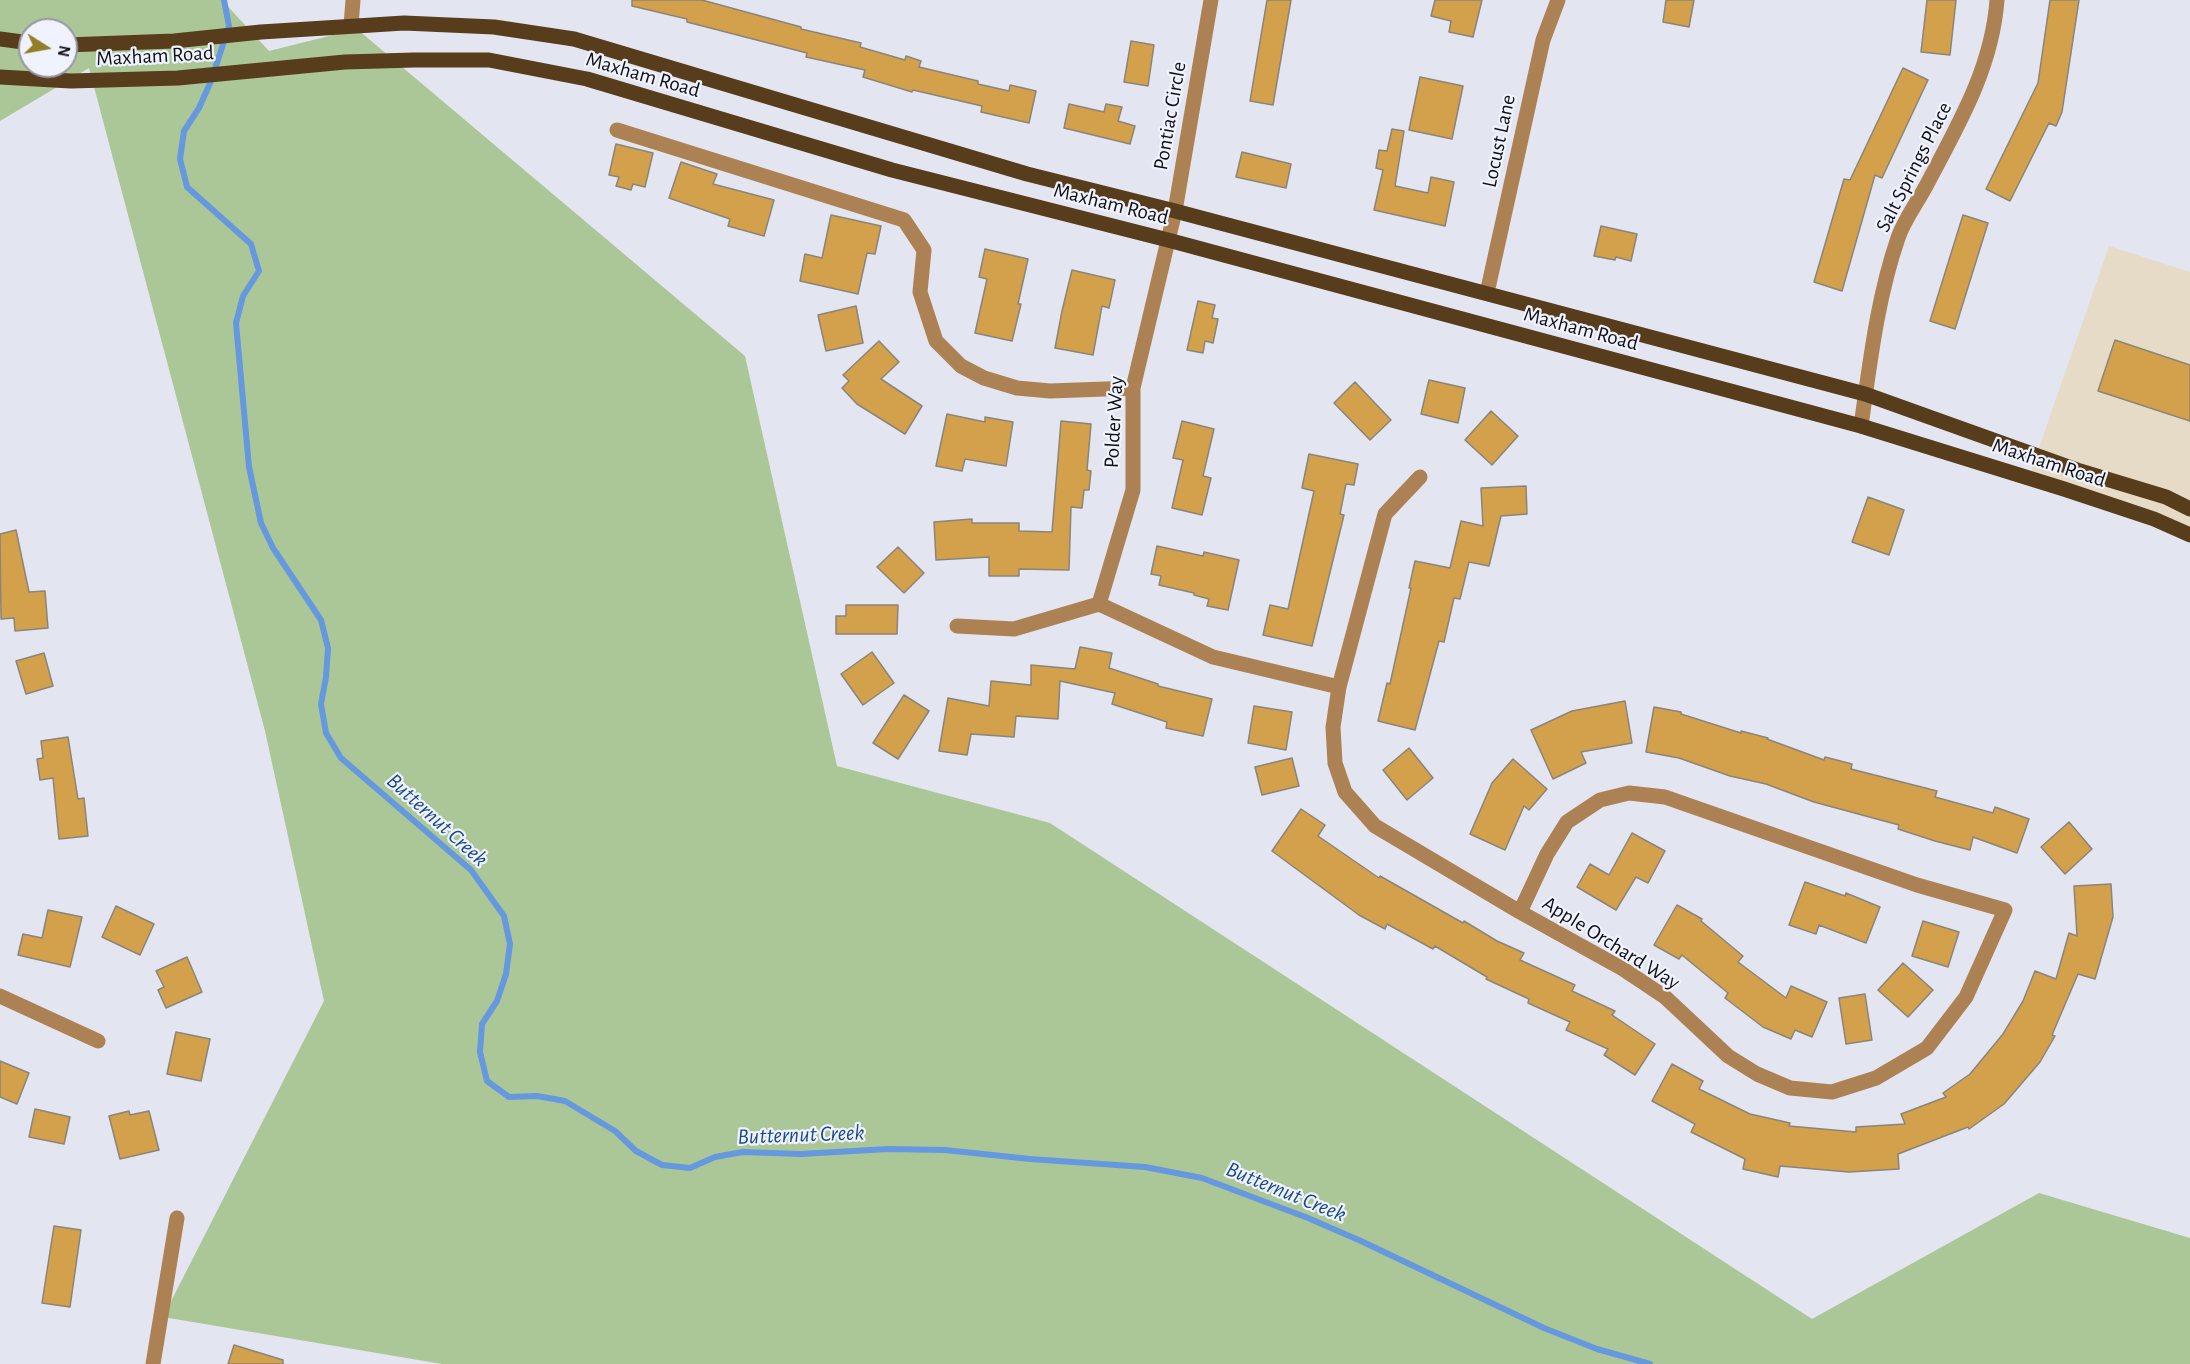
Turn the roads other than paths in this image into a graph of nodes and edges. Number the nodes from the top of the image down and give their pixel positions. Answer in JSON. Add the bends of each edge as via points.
{"nodes":[{"id":1,"x":353,"y":0,"type":"edge"},
{"id":2,"x":1211,"y":0,"type":"edge"},
{"id":3,"x":1558,"y":0,"type":"edge"},
{"id":4,"x":1997,"y":0,"type":"edge"},
{"id":5,"x":351,"y":25,"type":"junction"},
{"id":6,"x":0,"y":39,"type":"edge"},
{"id":7,"x":18,"y":41,"type":"edge"},
{"id":8,"x":78,"y":45,"type":"edge"},
{"id":9,"x":0,"y":77,"type":"edge"},
{"id":10,"x":617,"y":130,"type":"dead end"},
{"id":11,"x":1175,"y":210,"type":"junction"},
{"id":12,"x":1168,"y":240,"type":"junction"},
{"id":13,"x":1487,"y":293,"type":"junction"},
{"id":14,"x":1133,"y":388,"type":"junction"},
{"id":15,"x":1865,"y":394,"type":"junction"},
{"id":16,"x":1861,"y":426,"type":"junction"},
{"id":17,"x":1420,"y":477,"type":"dead end"},
{"id":18,"x":2190,"y":509,"type":"edge"},
{"id":19,"x":2190,"y":535,"type":"edge"},
{"id":20,"x":1099,"y":604,"type":"junction"},
{"id":21,"x":957,"y":626,"type":"dead end"},
{"id":22,"x":1339,"y":687,"type":"junction"},
{"id":23,"x":1520,"y":912,"type":"junction"},
{"id":24,"x":0,"y":996,"type":"edge"},
{"id":25,"x":98,"y":1041,"type":"dead end"},
{"id":26,"x":177,"y":1218,"type":"dead end"},
{"id":27,"x":153,"y":1364,"type":"edge"}],
"edges":[{"from":1,"to":5,"type":"street"},
{"from":2,"to":11,"type":"street","name":"Pontiac Circle"},
{"from":3,"to":13,"type":"street","name":"Locust Lane","via":[[1542,40]]},
{"from":4,"to":15,"type":"street","name":"Salt Springs Place","via":[[1986,58],[1970,103],[1898,236],[1875,324]]},
{"from":5,"to":8,"type":"main road","name":"Maxham Road","via":[[174,41]]},
{"from":5,"to":11,"type":"main road","name":"Maxham Road","via":[[494,27],[574,39],[1028,174]]},
{"from":6,"to":7,"type":"main road"},
{"from":9,"to":12,"type":"main road","name":"Maxham Road","via":[[71,81],[178,78],[345,62],[489,60],[576,77],[891,170]]},
{"from":10,"to":14,"type":"street","via":[[904,220],[924,250],[920,292],[936,341],[961,366],[984,378],[1017,388],[1050,391]]},
{"from":11,"to":12,"type":"street","name":"Pontiac Circle"},
{"from":11,"to":13,"type":"main road","name":"Maxham Road"},
{"from":12,"to":14,"type":"street","name":"Polder Way"},
{"from":12,"to":16,"type":"main road","name":"Maxham Road"},
{"from":13,"to":15,"type":"main road","name":"Maxham Road"},
{"from":14,"to":20,"type":"street","name":"Polder Way","via":[[1133,490]]},
{"from":15,"to":16,"type":"street","name":"Salt Springs Place"},
{"from":15,"to":18,"type":"main road","name":"Maxham Road","via":[[2080,471],[2166,497]]},
{"from":16,"to":19,"type":"main road","name":"Maxham Road","via":[[2064,489]]},
{"from":17,"to":22,"type":"street","name":"Apple Orchard Way","via":[[1385,514]]},
{"from":20,"to":21,"type":"street","via":[[1014,628]]},
{"from":20,"to":22,"type":"street","via":[[1213,657]]},
{"from":22,"to":23,"type":"street","name":"Apple Orchard Way","via":[[1333,728],[1335,763],[1345,792],[1375,826]]},
{"from":23,"to":23,"type":"street","name":"Apple Orchard Way","via":[[1665,997],[1728,1056],[1747,1068],[1790,1088],[1832,1092],[1876,1078],[1927,1048],[1966,997],[2005,910],[1917,885],[1665,797],[1629,794],[1600,800],[1567,822]]},
{"from":24,"to":25,"type":"street"},
{"from":26,"to":27,"type":"street"}]}
